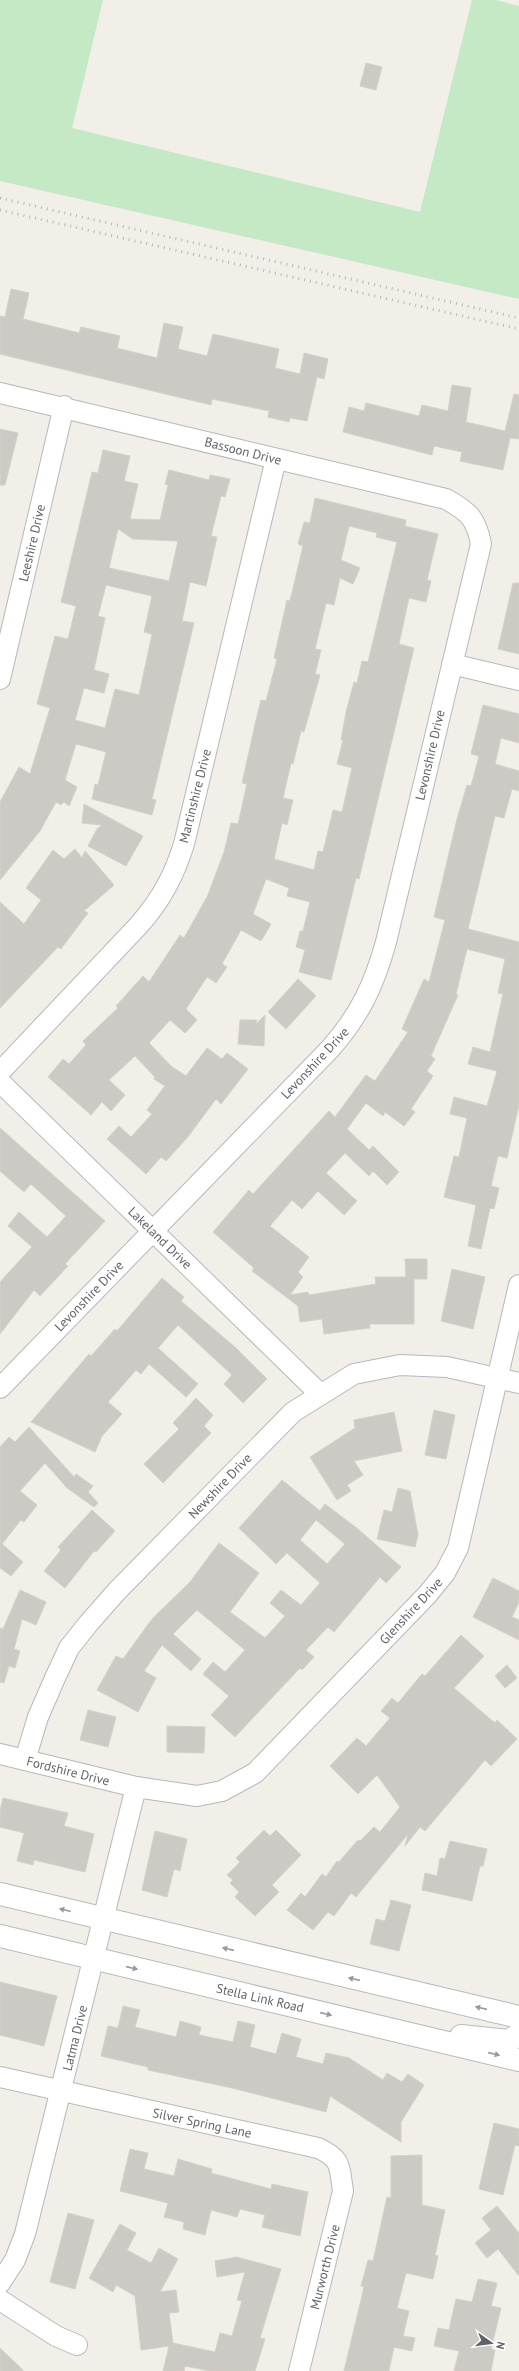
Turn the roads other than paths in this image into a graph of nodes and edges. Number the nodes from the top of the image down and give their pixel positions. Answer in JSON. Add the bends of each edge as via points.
{"nodes":[{"id":1,"x":0,"y":393,"type":"edge"},
{"id":2,"x":64,"y":406,"type":"junction"},
{"id":3,"x":276,"y":459,"type":"junction"},
{"id":4,"x":477,"y":525,"type":"joint"},
{"id":5,"x":452,"y":664,"type":"junction"},
{"id":6,"x":0,"y":679,"type":"edge"},
{"id":7,"x":519,"y":680,"type":"edge"},
{"id":8,"x":0,"y":1072,"type":"edge"},
{"id":9,"x":0,"y":1082,"type":"edge"},
{"id":10,"x":153,"y":1230,"type":"junction"},
{"id":11,"x":519,"y":1284,"type":"edge"},
{"id":12,"x":497,"y":1378,"type":"junction"},
{"id":13,"x":519,"y":1383,"type":"edge"},
{"id":14,"x":0,"y":1388,"type":"edge"},
{"id":15,"x":320,"y":1394,"type":"junction"},
{"id":16,"x":0,"y":1754,"type":"edge"},
{"id":17,"x":25,"y":1760,"type":"junction"},
{"id":18,"x":136,"y":1787,"type":"junction"},
{"id":19,"x":0,"y":1894,"type":"edge"},
{"id":20,"x":103,"y":1920,"type":"junction"},
{"id":21,"x":0,"y":1936,"type":"edge"},
{"id":22,"x":94,"y":1959,"type":"junction"},
{"id":23,"x":519,"y":2017,"type":"edge"},
{"id":24,"x":410,"y":2034,"type":"junction"},
{"id":25,"x":519,"y":2034,"type":"edge"},
{"id":26,"x":519,"y":2060,"type":"edge"},
{"id":27,"x":0,"y":2077,"type":"edge"},
{"id":28,"x":61,"y":2091,"type":"junction"},
{"id":29,"x":339,"y":2162,"type":"joint"},
{"id":30,"x":0,"y":2283,"type":"edge"},
{"id":31,"x":0,"y":2300,"type":"edge"},
{"id":32,"x":77,"y":2345,"type":"dead end"},
{"id":33,"x":299,"y":2371,"type":"edge"}],
"edges":[{"from":1,"to":2,"type":"street","name":"Bassoon Drive"},
{"from":2,"to":3,"type":"street","name":"Bassoon Drive"},
{"from":2,"to":6,"type":"street","name":"Leeshire Drive"},
{"from":3,"to":4,"type":"street","name":"Bassoon Drive","via":[[446,499],[465,509]]},
{"from":3,"to":8,"type":"street","name":"Martinshire Drive","via":[[184,844],[170,883],[158,903],[139,925]]},
{"from":4,"to":5,"type":"street","name":"Levonshire Drive","via":[[481,544]]},
{"from":5,"to":7,"type":"street"},
{"from":5,"to":10,"type":"street","name":"Levonshire Drive","via":[[386,942],[371,990],[346,1031],[330,1049]]},
{"from":9,"to":10,"type":"street","name":"Lakeland Drive"},
{"from":10,"to":14,"type":"street","name":"Levonshire Drive"},
{"from":10,"to":15,"type":"street","name":"Lakeland Drive"},
{"from":11,"to":12,"type":"street","name":"Glenshire Drive"},
{"from":12,"to":13,"type":"street","name":"Newshire Drive"},
{"from":12,"to":15,"type":"street","name":"Newshire Drive","via":[[447,1368],[400,1365],[354,1374]]},
{"from":12,"to":18,"type":"street","name":"Glenshire Drive","via":[[458,1548],[445,1573],[428,1595],[255,1773],[222,1791],[197,1796]]},
{"from":15,"to":17,"type":"street","name":"Newshire Drive","via":[[293,1412],[88,1624],[69,1648],[54,1678],[38,1717]]},
{"from":16,"to":17,"type":"street","name":"Fordshire Drive"},
{"from":17,"to":18,"type":"street","name":"Fordshire Drive"},
{"from":18,"to":20,"type":"street","name":"Latma Drive"},
{"from":20,"to":19,"type":"main road","one_way":true},
{"from":20,"to":22,"type":"street","name":"Latma Drive"},
{"from":23,"to":20,"type":"main road","one_way":true},
{"from":21,"to":22,"type":"main road","name":"Stella Link Road"},
{"from":22,"to":24,"type":"main road","name":"Stella Link Road","one_way":true},
{"from":22,"to":28,"type":"street","name":"Latma Drive"},
{"from":24,"to":25,"type":"main road","via":[[481,2036],[509,2041]]},
{"from":24,"to":26,"type":"main road","name":"Stella Link Road","one_way":true},
{"from":27,"to":28,"type":"street","name":"Silver Spring Lane"},
{"from":28,"to":29,"type":"street","name":"Silver Spring Lane","via":[[318,2148]]},
{"from":28,"to":30,"type":"street","name":"Latma Drive","via":[[25,2234],[15,2260]]},
{"from":29,"to":33,"type":"street","name":"Murworth Drive","via":[[343,2191]]},
{"from":31,"to":32,"type":"street","via":[[56,2336]]}]}
